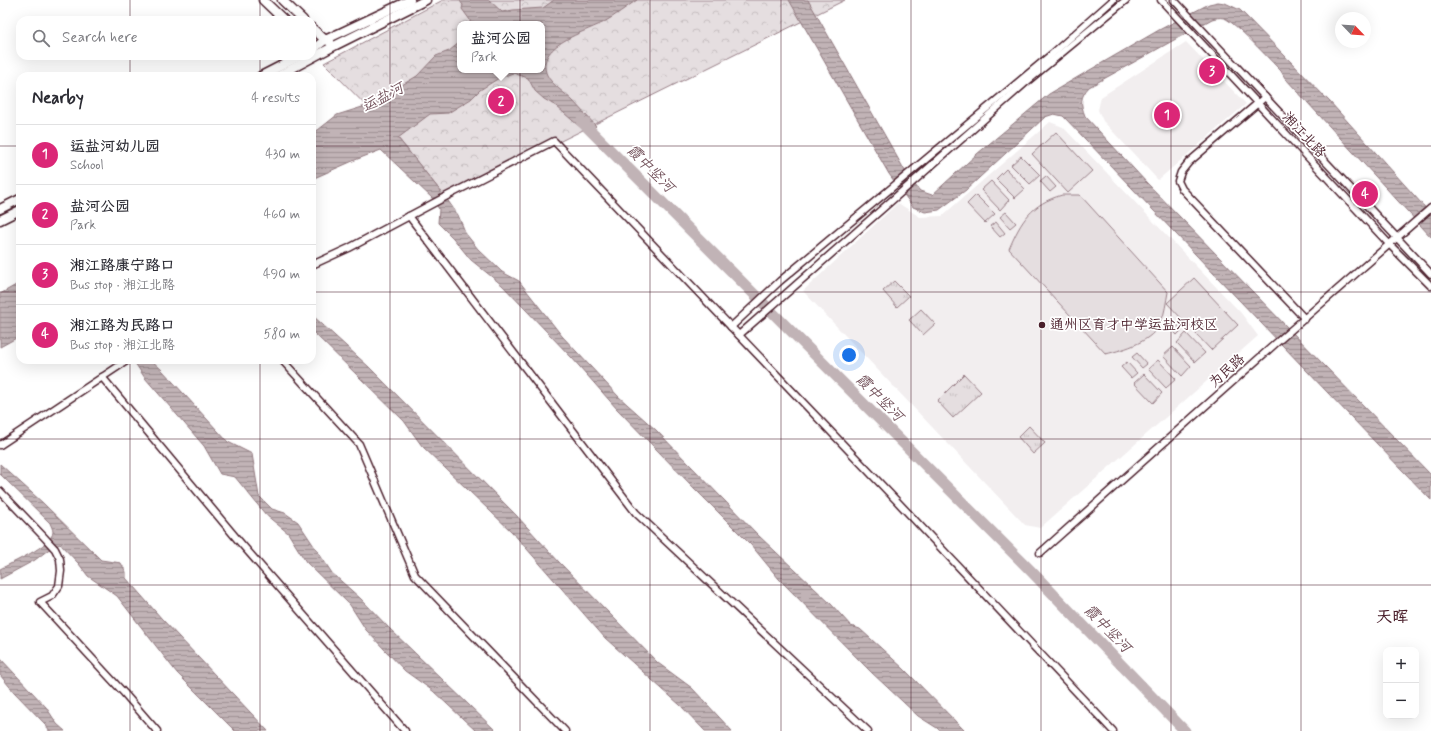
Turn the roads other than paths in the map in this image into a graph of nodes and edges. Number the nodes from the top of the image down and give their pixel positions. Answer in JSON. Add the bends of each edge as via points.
{"nodes":[{"id":1,"x":263,"y":0,"type":"edge"},
{"id":2,"x":282,"y":0,"type":"edge"},
{"id":3,"x":410,"y":0,"type":"edge"},
{"id":4,"x":426,"y":0,"type":"edge"},
{"id":5,"x":1113,"y":0,"type":"edge"},
{"id":6,"x":1126,"y":0,"type":"edge"},
{"id":7,"x":1161,"y":0,"type":"edge"},
{"id":8,"x":1174,"y":0,"type":"edge"},
{"id":9,"x":280,"y":16,"type":"edge"},
{"id":10,"x":299,"y":16,"type":"edge"},
{"id":11,"x":316,"y":31,"type":"edge"},
{"id":12,"x":326,"y":40,"type":"junction"},
{"id":13,"x":336,"y":45,"type":"junction"},
{"id":14,"x":316,"y":46,"type":"edge"},
{"id":15,"x":316,"y":50,"type":"edge"},
{"id":16,"x":322,"y":53,"type":"junction"},
{"id":17,"x":316,"y":56,"type":"edge"},
{"id":18,"x":292,"y":60,"type":"edge"},
{"id":19,"x":309,"y":60,"type":"edge"},
{"id":20,"x":269,"y":72,"type":"edge"},
{"id":21,"x":286,"y":72,"type":"edge"},
{"id":22,"x":1265,"y":97,"type":"junction"},
{"id":23,"x":1258,"y":103,"type":"junction"},
{"id":24,"x":16,"y":201,"type":"edge"},
{"id":25,"x":1431,"y":208,"type":"edge"},
{"id":26,"x":0,"y":209,"type":"edge"},
{"id":27,"x":16,"y":212,"type":"edge"},
{"id":28,"x":409,"y":216,"type":"junction"},
{"id":29,"x":0,"y":220,"type":"edge"},
{"id":30,"x":1397,"y":238,"type":"junction"},
{"id":31,"x":1390,"y":245,"type":"junction"},
{"id":32,"x":316,"y":263,"type":"edge"},
{"id":33,"x":1431,"y":274,"type":"edge"},
{"id":34,"x":1431,"y":286,"type":"edge"},
{"id":35,"x":1305,"y":319,"type":"junction"},
{"id":36,"x":731,"y":327,"type":"junction"},
{"id":37,"x":739,"y":335,"type":"junction"},
{"id":38,"x":122,"y":364,"type":"edge"},
{"id":39,"x":286,"y":364,"type":"edge"},
{"id":40,"x":102,"y":377,"type":"junction"},
{"id":41,"x":0,"y":445,"type":"edge"},
{"id":42,"x":0,"y":491,"type":"edge"},
{"id":43,"x":1040,"y":553,"type":"dead end"},
{"id":44,"x":157,"y":731,"type":"edge"},
{"id":45,"x":405,"y":731,"type":"edge"},
{"id":46,"x":565,"y":731,"type":"edge"},
{"id":47,"x":868,"y":731,"type":"edge"},
{"id":48,"x":1113,"y":731,"type":"edge"}],
"edges":[{"from":1,"to":9,"type":"main road"},
{"from":2,"to":10,"type":"main road"},
{"from":3,"to":12,"type":"main road"},
{"from":4,"to":13,"type":"main road"},
{"from":5,"to":36,"type":"street","via":[[780,281]]},
{"from":6,"to":37,"type":"street","via":[[1018,89]]},
{"from":7,"to":23,"type":"street","name":"湘江北路"},
{"from":8,"to":22,"type":"street","name":"湘江北路"},
{"from":11,"to":12,"type":"main road"},
{"from":12,"to":13,"type":"main road"},
{"from":12,"to":14,"type":"main road"},
{"from":13,"to":16,"type":"main road"},
{"from":15,"to":16,"type":"main road"},
{"from":16,"to":17,"type":"main road"},
{"from":18,"to":20,"type":"main road"},
{"from":19,"to":21,"type":"main road"},
{"from":22,"to":23,"type":"street"},
{"from":22,"to":30,"type":"street","name":"湘江北路"},
{"from":23,"to":31,"type":"street","name":"湘江北路"},
{"from":23,"to":35,"type":"street","via":[[1189,162],[1178,181],[1182,189]]},
{"from":24,"to":26,"type":"main road"},
{"from":25,"to":30,"type":"street","name":"为民路"},
{"from":27,"to":29,"type":"main road"},
{"from":28,"to":32,"type":"street"},
{"from":28,"to":36,"type":"street","via":[[554,141]]},
{"from":28,"to":47,"type":"street","via":[[636,513]]},
{"from":30,"to":31,"type":"street","name":"为民路"},
{"from":30,"to":33,"type":"street","name":"湘江北路"},
{"from":31,"to":34,"type":"street","name":"湘江北路"},
{"from":31,"to":35,"type":"street","name":"为民路"},
{"from":35,"to":43,"type":"street","name":"为民路"},
{"from":36,"to":37,"type":"street"},
{"from":37,"to":48,"type":"street"},
{"from":38,"to":40,"type":"street"},
{"from":39,"to":46,"type":"street","via":[[359,444],[415,575]]},
{"from":40,"to":41,"type":"street"},
{"from":40,"to":45,"type":"street","via":[[238,540]]},
{"from":42,"to":44,"type":"street","via":[[44,537],[60,559],[59,586],[52,596],[40,602]]}]}
